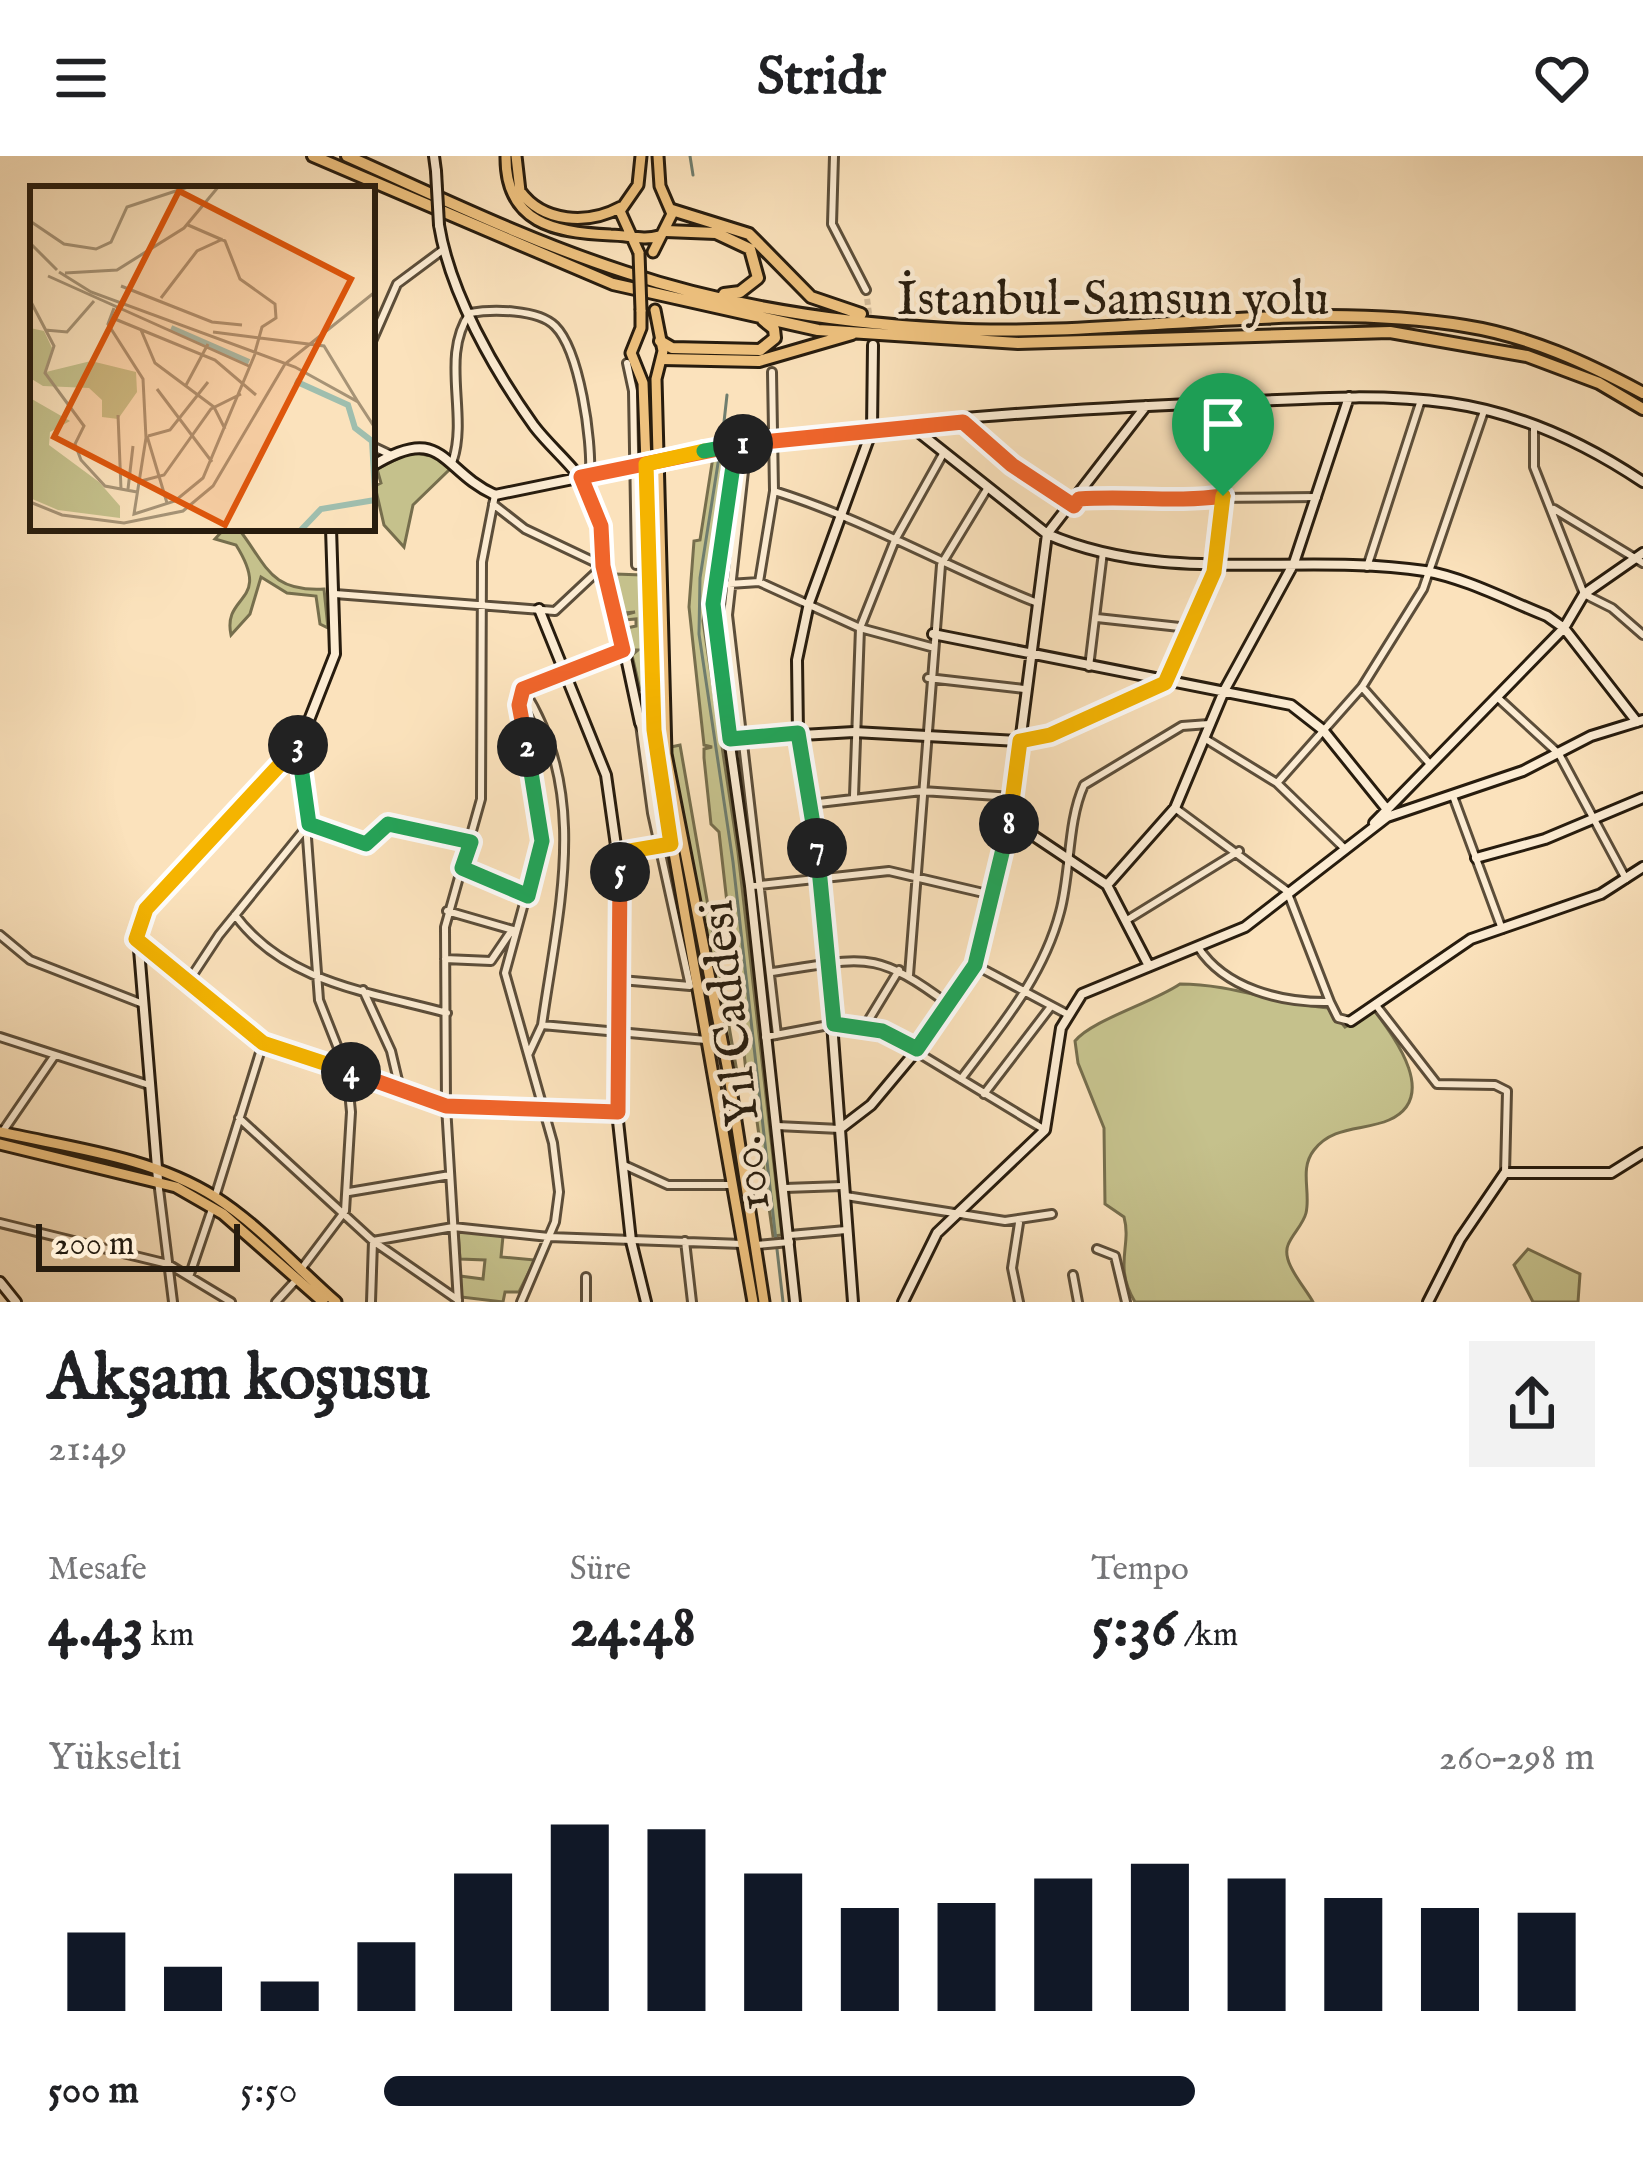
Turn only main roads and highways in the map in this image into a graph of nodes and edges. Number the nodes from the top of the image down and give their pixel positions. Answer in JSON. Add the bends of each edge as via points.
{"nodes":[{"id":1,"x":313,"y":156,"type":"edge"},
{"id":2,"x":347,"y":156,"type":"edge"},
{"id":3,"x":506,"y":156,"type":"edge"},
{"id":4,"x":516,"y":156,"type":"edge"},
{"id":5,"x":641,"y":156,"type":"edge"},
{"id":6,"x":658,"y":156,"type":"edge"},
{"id":7,"x":636,"y":187,"type":"junction"},
{"id":8,"x":662,"y":192,"type":"junction"},
{"id":9,"x":621,"y":207,"type":"junction"},
{"id":10,"x":672,"y":210,"type":"junction"},
{"id":11,"x":662,"y":233,"type":"junction"},
{"id":12,"x":633,"y":236,"type":"junction"},
{"id":13,"x":653,"y":252,"type":"dead end"},
{"id":14,"x":720,"y":295,"type":"junction"},
{"id":15,"x":655,"y":310,"type":"dead end"},
{"id":16,"x":756,"y":314,"type":"junction"},
{"id":17,"x":886,"y":322,"type":"junction"},
{"id":18,"x":859,"y":332,"type":"junction"},
{"id":19,"x":634,"y":339,"type":"junction"},
{"id":20,"x":660,"y":341,"type":"junction"},
{"id":21,"x":662,"y":359,"type":"junction"},
{"id":22,"x":630,"y":362,"type":"junction"},
{"id":23,"x":1643,"y":393,"type":"edge"},
{"id":24,"x":1643,"y":409,"type":"edge"},
{"id":25,"x":646,"y":464,"type":"junction"},
{"id":26,"x":660,"y":752,"type":"junction"},
{"id":27,"x":730,"y":1076,"type":"junction"},
{"id":28,"x":717,"y":1079,"type":"junction"},
{"id":29,"x":1,"y":1136,"type":"edge"},
{"id":30,"x":751,"y":1244,"type":"junction"},
{"id":31,"x":298,"y":1275,"type":"junction"},
{"id":32,"x":758,"y":1300,"type":"edge"},
{"id":33,"x":323,"y":1302,"type":"edge"},
{"id":34,"x":336,"y":1302,"type":"edge"}],
"edges":[{"from":1,"to":16,"type":"highway","name":"İstanbul-Samsun yolu","via":[[614,284]]},
{"from":2,"to":14,"type":"highway","name":"İstanbul-Samsun yolu","via":[[574,255]]},
{"from":3,"to":12,"type":"main road","via":[[512,196],[532,220],[566,232]]},
{"from":4,"to":9,"type":"main road","via":[[520,191],[546,214],[592,217]]},
{"from":5,"to":7,"type":"main road"},
{"from":6,"to":8,"type":"main road"},
{"from":7,"to":8,"type":"main road"},
{"from":7,"to":9,"type":"main road"},
{"from":8,"to":10,"type":"main road"},
{"from":9,"to":12,"type":"main road"},
{"from":10,"to":11,"type":"main road"},
{"from":10,"to":17,"type":"highway","via":[[749,234],[811,297]]},
{"from":11,"to":12,"type":"main road"},
{"from":11,"to":13,"type":"main road"},
{"from":11,"to":14,"type":"highway","via":[[716,233],[750,249],[758,278]]},
{"from":12,"to":19,"type":"main road","bridge":true,"via":[[641,328]]},
{"from":14,"to":17,"type":"highway","name":"İstanbul-Samsun yolu"},
{"from":15,"to":20,"type":"main road"},
{"from":16,"to":18,"type":"highway","name":"İstanbul-Samsun yolu"},
{"from":16,"to":20,"type":"highway","via":[[775,329],[760,350]]},
{"from":17,"to":23,"type":"highway","name":"İstanbul-Samsun yolu","via":[[1032,332],[1391,316],[1546,347]]},
{"from":18,"to":21,"type":"highway","via":[[759,361]]},
{"from":18,"to":24,"type":"highway","name":"İstanbul-Samsun yolu","via":[[1018,344],[1390,332],[1527,356]]},
{"from":19,"to":20,"type":"main road"},
{"from":19,"to":22,"type":"main road"},
{"from":20,"to":21,"type":"main road"},
{"from":21,"to":22,"type":"main road"},
{"from":21,"to":25,"type":"main road"},
{"from":22,"to":25,"type":"main road","via":[[643,383]]},
{"from":25,"to":26,"type":"main road"},
{"from":25,"to":26,"type":"main road","via":[[641,522]]},
{"from":26,"to":27,"type":"main road"},
{"from":26,"to":28,"type":"main road","via":[[665,845]]},
{"from":27,"to":28,"type":"main road"},
{"from":27,"to":30,"type":"main road"},
{"from":28,"to":30,"type":"main road"},
{"from":29,"to":31,"type":"main road","via":[[157,1175],[214,1202]]},
{"from":30,"to":32,"type":"main road"},
{"from":31,"to":33,"type":"main road"},
{"from":31,"to":34,"type":"main road"}]}
